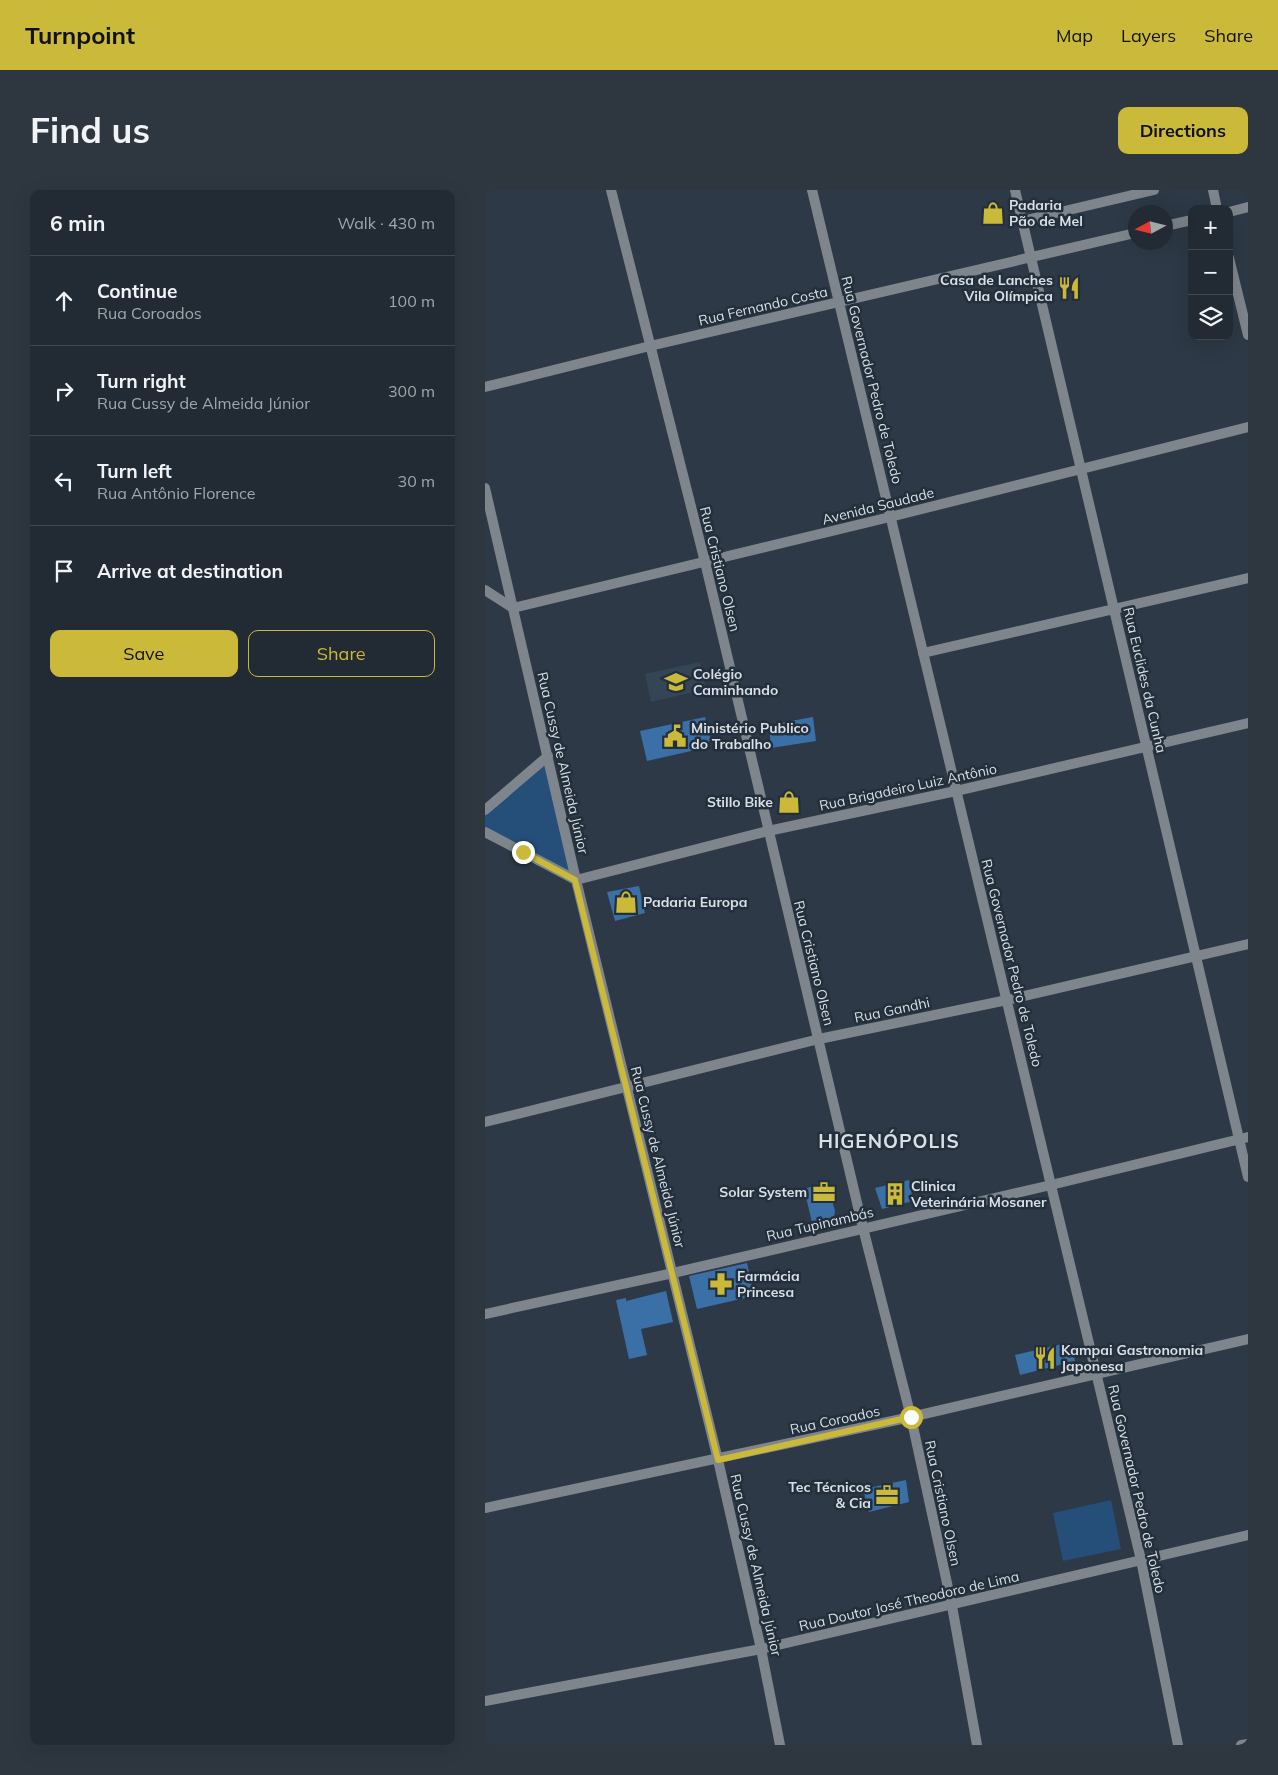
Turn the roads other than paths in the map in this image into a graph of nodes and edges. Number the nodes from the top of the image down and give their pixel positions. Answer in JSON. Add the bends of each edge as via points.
{"nodes":[{"id":1,"x":611,"y":190,"type":"edge"},
{"id":2,"x":812,"y":190,"type":"edge"},
{"id":3,"x":1015,"y":190,"type":"edge"},
{"id":4,"x":1154,"y":190,"type":"edge"},
{"id":5,"x":1213,"y":190,"type":"edge"},
{"id":6,"x":1216,"y":205,"type":"edge"},
{"id":7,"x":1248,"y":207,"type":"edge"},
{"id":8,"x":1233,"y":211,"type":"edge"},
{"id":9,"x":1022,"y":221,"type":"junction"},
{"id":10,"x":1188,"y":221,"type":"edge"},
{"id":11,"x":1173,"y":224,"type":"edge"},
{"id":12,"x":1128,"y":235,"type":"edge"},
{"id":13,"x":1031,"y":257,"type":"junction"},
{"id":14,"x":1233,"y":274,"type":"edge"},
{"id":15,"x":839,"y":303,"type":"junction"},
{"id":16,"x":1248,"y":336,"type":"edge"},
{"id":17,"x":650,"y":346,"type":"junction"},
{"id":18,"x":485,"y":387,"type":"edge"},
{"id":19,"x":1248,"y":427,"type":"edge"},
{"id":20,"x":1081,"y":468,"type":"junction"},
{"id":21,"x":485,"y":488,"type":"edge"},
{"id":22,"x":891,"y":518,"type":"junction"},
{"id":23,"x":705,"y":562,"type":"junction"},
{"id":24,"x":1248,"y":578,"type":"edge"},
{"id":25,"x":485,"y":590,"type":"edge"},
{"id":26,"x":513,"y":608,"type":"junction"},
{"id":27,"x":1114,"y":609,"type":"junction"},
{"id":28,"x":923,"y":653,"type":"junction"},
{"id":29,"x":1248,"y":723,"type":"edge"},
{"id":30,"x":1147,"y":747,"type":"junction"},
{"id":31,"x":548,"y":756,"type":"junction"},
{"id":32,"x":956,"y":791,"type":"junction"},
{"id":33,"x":485,"y":810,"type":"edge"},
{"id":34,"x":768,"y":831,"type":"junction"},
{"id":35,"x":485,"y":832,"type":"edge"},
{"id":36,"x":575,"y":880,"type":"junction"},
{"id":37,"x":1248,"y":944,"type":"edge"},
{"id":38,"x":1196,"y":956,"type":"junction"},
{"id":39,"x":1007,"y":1000,"type":"junction"},
{"id":40,"x":819,"y":1039,"type":"junction"},
{"id":41,"x":627,"y":1087,"type":"junction"},
{"id":42,"x":485,"y":1122,"type":"edge"},
{"id":43,"x":1244,"y":1138,"type":"edge"},
{"id":44,"x":1248,"y":1177,"type":"edge"},
{"id":45,"x":1051,"y":1185,"type":"junction"},
{"id":46,"x":863,"y":1228,"type":"junction"},
{"id":47,"x":673,"y":1273,"type":"junction"},
{"id":48,"x":485,"y":1314,"type":"edge"},
{"id":49,"x":1248,"y":1339,"type":"edge"},
{"id":50,"x":1097,"y":1374,"type":"junction"},
{"id":51,"x":911,"y":1417,"type":"junction"},
{"id":52,"x":718,"y":1460,"type":"junction"},
{"id":53,"x":485,"y":1508,"type":"edge"},
{"id":54,"x":1248,"y":1535,"type":"edge"},
{"id":55,"x":1141,"y":1560,"type":"junction"},
{"id":56,"x":952,"y":1606,"type":"junction"},
{"id":57,"x":761,"y":1649,"type":"junction"},
{"id":58,"x":485,"y":1701,"type":"edge"},
{"id":59,"x":1248,"y":1744,"type":"edge"},
{"id":60,"x":780,"y":1745,"type":"edge"},
{"id":61,"x":977,"y":1745,"type":"edge"},
{"id":62,"x":1177,"y":1745,"type":"edge"},
{"id":63,"x":1241,"y":1745,"type":"edge"}],
"edges":[{"from":1,"to":17,"type":"street","name":"Rua Cristiano Olsen"},
{"from":2,"to":15,"type":"street","name":"Rua Governador Pedro de Toledo"},
{"from":3,"to":9,"type":"street","name":"Rua Euclides da Cunha"},
{"from":4,"to":9,"type":"street"},
{"from":5,"to":6,"type":"street"},
{"from":7,"to":8,"type":"street"},
{"from":9,"to":13,"type":"street","name":"Rua Euclides da Cunha"},
{"from":10,"to":11,"type":"street"},
{"from":12,"to":13,"type":"street","name":"Rua Fernando Costa"},
{"from":13,"to":15,"type":"street","name":"Rua Fernando Costa"},
{"from":13,"to":20,"type":"street","name":"Rua Euclides da Cunha"},
{"from":14,"to":16,"type":"street"},
{"from":15,"to":17,"type":"street","name":"Rua Fernando Costa"},
{"from":15,"to":22,"type":"street","name":"Rua Governador Pedro de Toledo"},
{"from":17,"to":18,"type":"street","name":"Rua Fernando Costa"},
{"from":17,"to":23,"type":"street","name":"Rua Cristiano Olsen"},
{"from":19,"to":20,"type":"street","name":"Avenida Saudade"},
{"from":20,"to":22,"type":"street","name":"Avenida Saudade"},
{"from":20,"to":27,"type":"street","name":"Rua Euclides da Cunha"},
{"from":21,"to":26,"type":"street","name":"Rua Cussy de Almeida Júnior"},
{"from":22,"to":23,"type":"street","name":"Avenida Saudade"},
{"from":22,"to":28,"type":"street","name":"Rua Governador Pedro de Toledo"},
{"from":23,"to":26,"type":"street","name":"Avenida Saudade"},
{"from":23,"to":34,"type":"street","name":"Rua Cristiano Olsen"},
{"from":24,"to":27,"type":"street"},
{"from":25,"to":26,"type":"street"},
{"from":26,"to":31,"type":"street","name":"Rua Cussy de Almeida Júnior"},
{"from":27,"to":28,"type":"street"},
{"from":27,"to":30,"type":"street","name":"Rua Euclides da Cunha"},
{"from":28,"to":32,"type":"street","name":"Rua Governador Pedro de Toledo"},
{"from":29,"to":30,"type":"street","name":"Rua Brigadeiro Luiz Antônio"},
{"from":30,"to":32,"type":"street","name":"Rua Brigadeiro Luiz Antônio"},
{"from":30,"to":38,"type":"street","name":"Rua Euclides da Cunha"},
{"from":31,"to":33,"type":"street"},
{"from":31,"to":36,"type":"street","name":"Rua Cussy de Almeida Júnior"},
{"from":32,"to":34,"type":"street","name":"Rua Brigadeiro Luiz Antônio"},
{"from":32,"to":39,"type":"street","name":"Rua Governador Pedro de Toledo"},
{"from":34,"to":36,"type":"street","name":"Rua Brigadeiro Luiz Antônio"},
{"from":34,"to":40,"type":"street","name":"Rua Cristiano Olsen"},
{"from":35,"to":36,"type":"street"},
{"from":36,"to":41,"type":"street","name":"Rua Cussy de Almeida Júnior"},
{"from":37,"to":38,"type":"street","name":"Rua Gandhi"},
{"from":38,"to":39,"type":"street","name":"Rua Gandhi"},
{"from":38,"to":43,"type":"street","name":"Rua Euclides da Cunha"},
{"from":39,"to":40,"type":"street","name":"Rua Gandhi"},
{"from":39,"to":45,"type":"street","name":"Rua Governador Pedro de Toledo"},
{"from":40,"to":41,"type":"street","name":"Rua Gandhi"},
{"from":40,"to":46,"type":"street","name":"Rua Cristiano Olsen"},
{"from":41,"to":42,"type":"street","name":"Rua Gandhi"},
{"from":41,"to":47,"type":"street","name":"Rua Cussy de Almeida Júnior"},
{"from":43,"to":44,"type":"street","name":"Rua Euclides da Cunha"},
{"from":43,"to":45,"type":"street","name":"Rua Tupinambás"},
{"from":45,"to":46,"type":"street","name":"Rua Tupinambás"},
{"from":45,"to":50,"type":"street","name":"Rua Governador Pedro de Toledo"},
{"from":46,"to":47,"type":"street","name":"Rua Tupinambás"},
{"from":46,"to":51,"type":"street","name":"Rua Cristiano Olsen"},
{"from":47,"to":48,"type":"street","name":"Rua Tupinambás"},
{"from":47,"to":52,"type":"street","name":"Rua Cussy de Almeida Júnior"},
{"from":49,"to":50,"type":"street","name":"Rua Coroados"},
{"from":50,"to":51,"type":"street","name":"Rua Coroados"},
{"from":50,"to":55,"type":"street","name":"Rua Governador Pedro de Toledo"},
{"from":51,"to":52,"type":"street","name":"Rua Coroados"},
{"from":51,"to":56,"type":"street","name":"Rua Cristiano Olsen"},
{"from":52,"to":53,"type":"street","name":"Rua Coroados"},
{"from":52,"to":57,"type":"street","name":"Rua Cussy de Almeida Júnior"},
{"from":54,"to":55,"type":"street","name":"Rua Doutor José Theodoro de Lima"},
{"from":55,"to":56,"type":"street","name":"Rua Doutor José Theodoro de Lima"},
{"from":55,"to":62,"type":"street","name":"Rua Governador Pedro de Toledo"},
{"from":56,"to":57,"type":"street","name":"Rua Doutor José Theodoro de Lima"},
{"from":56,"to":61,"type":"street","name":"Rua Cristiano Olsen"},
{"from":57,"to":58,"type":"street","name":"Rua Doutor José Theodoro de Lima"},
{"from":57,"to":60,"type":"street","name":"Rua Cussy de Almeida Júnior"},
{"from":59,"to":63,"type":"street"}]}
